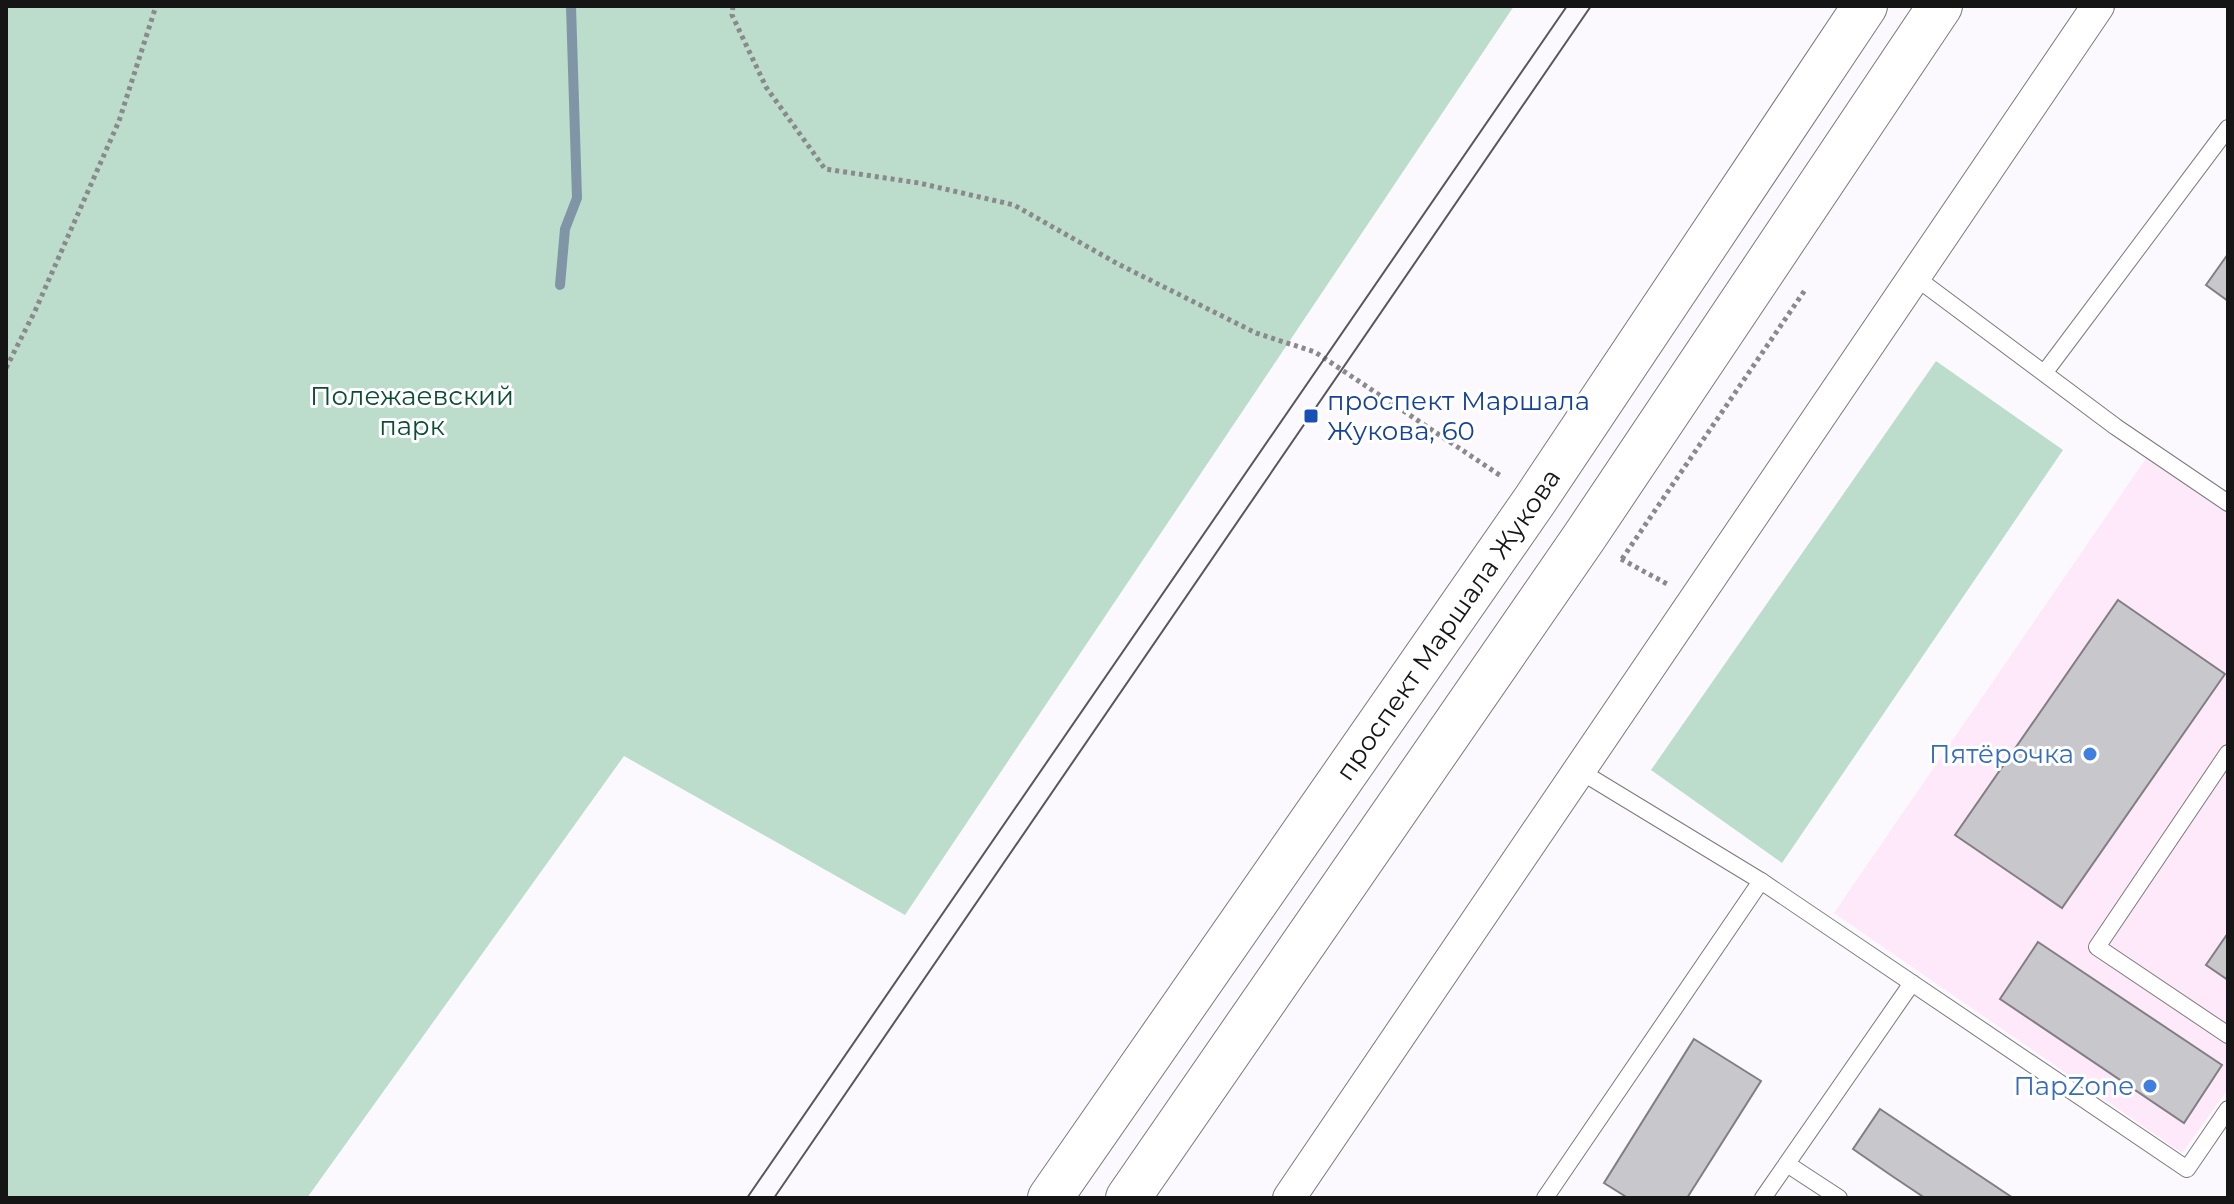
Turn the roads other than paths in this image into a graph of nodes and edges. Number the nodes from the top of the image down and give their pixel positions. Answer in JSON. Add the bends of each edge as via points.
{"nodes":[{"id":1,"x":1865,"y":6,"type":"edge"},
{"id":2,"x":1940,"y":6,"type":"edge"},
{"id":3,"x":2098,"y":6,"type":"edge"},
{"id":4,"x":2228,"y":128,"type":"edge"},
{"id":5,"x":1915,"y":277,"type":"junction"},
{"id":6,"x":2045,"y":372,"type":"junction"},
{"id":7,"x":2228,"y":503,"type":"edge"},
{"id":8,"x":2228,"y":753,"type":"edge"},
{"id":9,"x":1580,"y":771,"type":"junction"},
{"id":10,"x":1761,"y":881,"type":"junction"},
{"id":11,"x":1912,"y":983,"type":"junction"},
{"id":12,"x":2228,"y":1035,"type":"edge"},
{"id":13,"x":2228,"y":1109,"type":"edge"},
{"id":14,"x":1787,"y":1164,"type":"junction"},
{"id":15,"x":1050,"y":1198,"type":"edge"},
{"id":16,"x":1128,"y":1198,"type":"edge"},
{"id":17,"x":1289,"y":1198,"type":"edge"},
{"id":18,"x":1545,"y":1198,"type":"edge"},
{"id":19,"x":1763,"y":1198,"type":"edge"},
{"id":20,"x":1839,"y":1198,"type":"edge"}],
"edges":[{"from":1,"to":15,"type":"main road","name":"проспект Маршала Жукова","via":[[1535,500]]},
{"from":2,"to":16,"type":"main road","via":[[1585,536]]},
{"from":3,"to":5,"type":"street"},
{"from":4,"to":6,"type":"lane"},
{"from":5,"to":6,"type":"lane"},
{"from":5,"to":9,"type":"street"},
{"from":6,"to":7,"type":"lane"},
{"from":8,"to":12,"type":"lane","via":[[2097,947]]},
{"from":9,"to":10,"type":"lane"},
{"from":9,"to":17,"type":"street"},
{"from":10,"to":11,"type":"lane"},
{"from":10,"to":18,"type":"lane"},
{"from":11,"to":13,"type":"lane","via":[[2187,1169]]},
{"from":11,"to":14,"type":"lane"},
{"from":14,"to":19,"type":"lane"},
{"from":14,"to":20,"type":"lane"}]}
